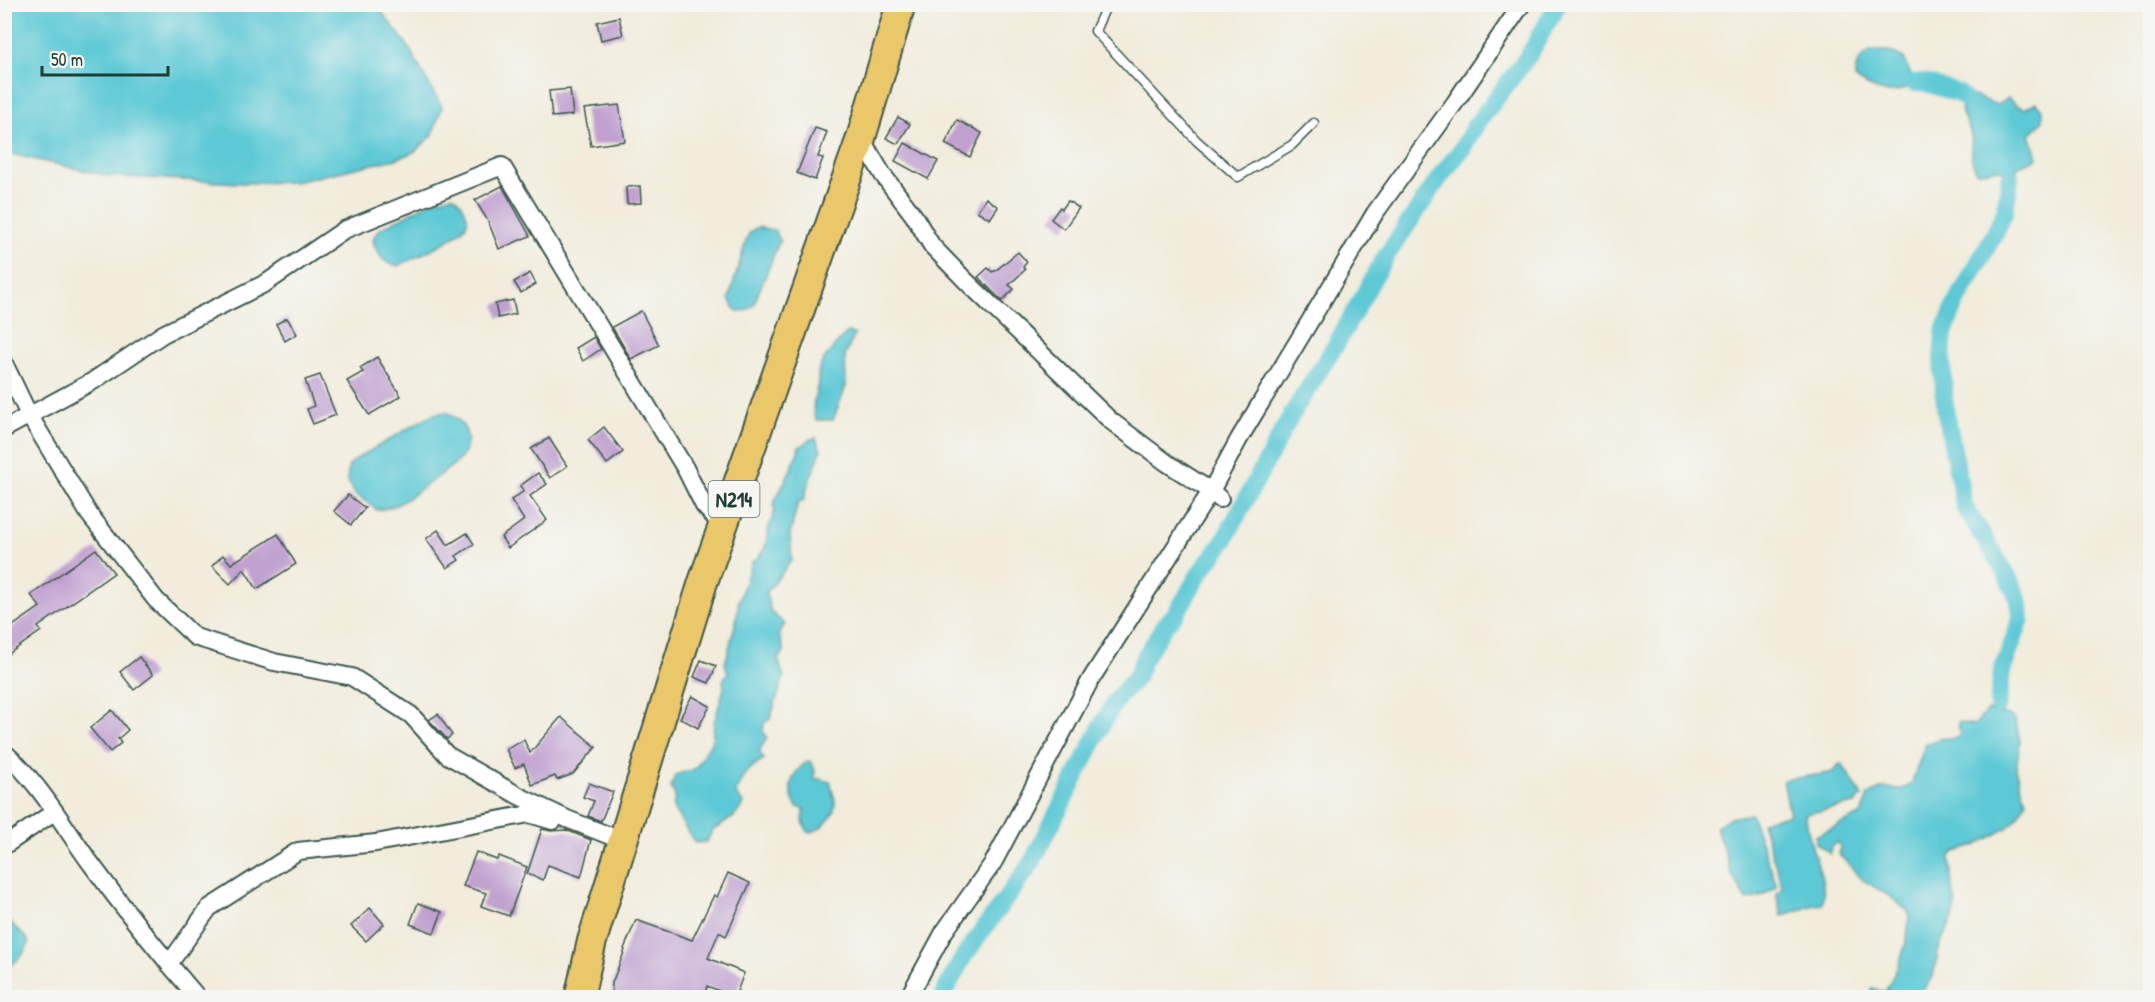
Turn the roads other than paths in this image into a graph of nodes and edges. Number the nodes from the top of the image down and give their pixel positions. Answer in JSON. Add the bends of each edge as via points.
{"nodes":[{"id":1,"x":901,"y":4,"type":"edge"},
{"id":2,"x":1107,"y":4,"type":"edge"},
{"id":3,"x":1522,"y":4,"type":"edge"},
{"id":4,"x":1314,"y":123,"type":"dead end"},
{"id":5,"x":861,"y":138,"type":"junction"},
{"id":6,"x":4,"y":363,"type":"edge"},
{"id":7,"x":29,"y":415,"type":"junction"},
{"id":8,"x":4,"y":429,"type":"edge"},
{"id":9,"x":1216,"y":495,"type":"junction"},
{"id":10,"x":724,"y":527,"type":"junction"},
{"id":11,"x":4,"y":752,"type":"edge"},
{"id":12,"x":54,"y":812,"type":"junction"},
{"id":13,"x":623,"y":841,"type":"junction"},
{"id":14,"x":4,"y":846,"type":"edge"},
{"id":15,"x":169,"y":964,"type":"junction"},
{"id":16,"x":198,"y":998,"type":"edge"},
{"id":17,"x":579,"y":998,"type":"edge"},
{"id":18,"x":908,"y":998,"type":"edge"}],
"edges":[{"from":1,"to":5,"type":"highway","number":"N214"},
{"from":2,"to":4,"type":"lane","via":[[1095,31],[1197,141],[1238,177],[1292,145]]},
{"from":3,"to":9,"type":"street","via":[[1375,213],[1239,439]]},
{"from":5,"to":9,"type":"street","via":[[932,246],[966,281],[1111,421]]},
{"from":5,"to":10,"type":"highway","number":"N214"},
{"from":6,"to":7,"type":"street"},
{"from":7,"to":8,"type":"street"},
{"from":7,"to":10,"type":"street","via":[[93,381],[163,334],[266,283],[344,230],[502,166],[685,468],[704,506]]},
{"from":7,"to":13,"type":"street","via":[[89,514],[156,600],[195,637],[274,662],[352,677],[411,715],[447,755],[519,796]]},
{"from":9,"to":18,"type":"street","via":[[1091,678],[993,863],[944,932]]},
{"from":10,"to":13,"type":"highway","number":"N214","via":[[703,582]]},
{"from":11,"to":12,"type":"street","via":[[26,773]]},
{"from":12,"to":14,"type":"street"},
{"from":12,"to":15,"type":"street"},
{"from":13,"to":15,"type":"street","via":[[529,814],[376,843],[298,851],[209,908]]},
{"from":13,"to":17,"type":"highway","number":"N214"},
{"from":15,"to":16,"type":"street"}]}
